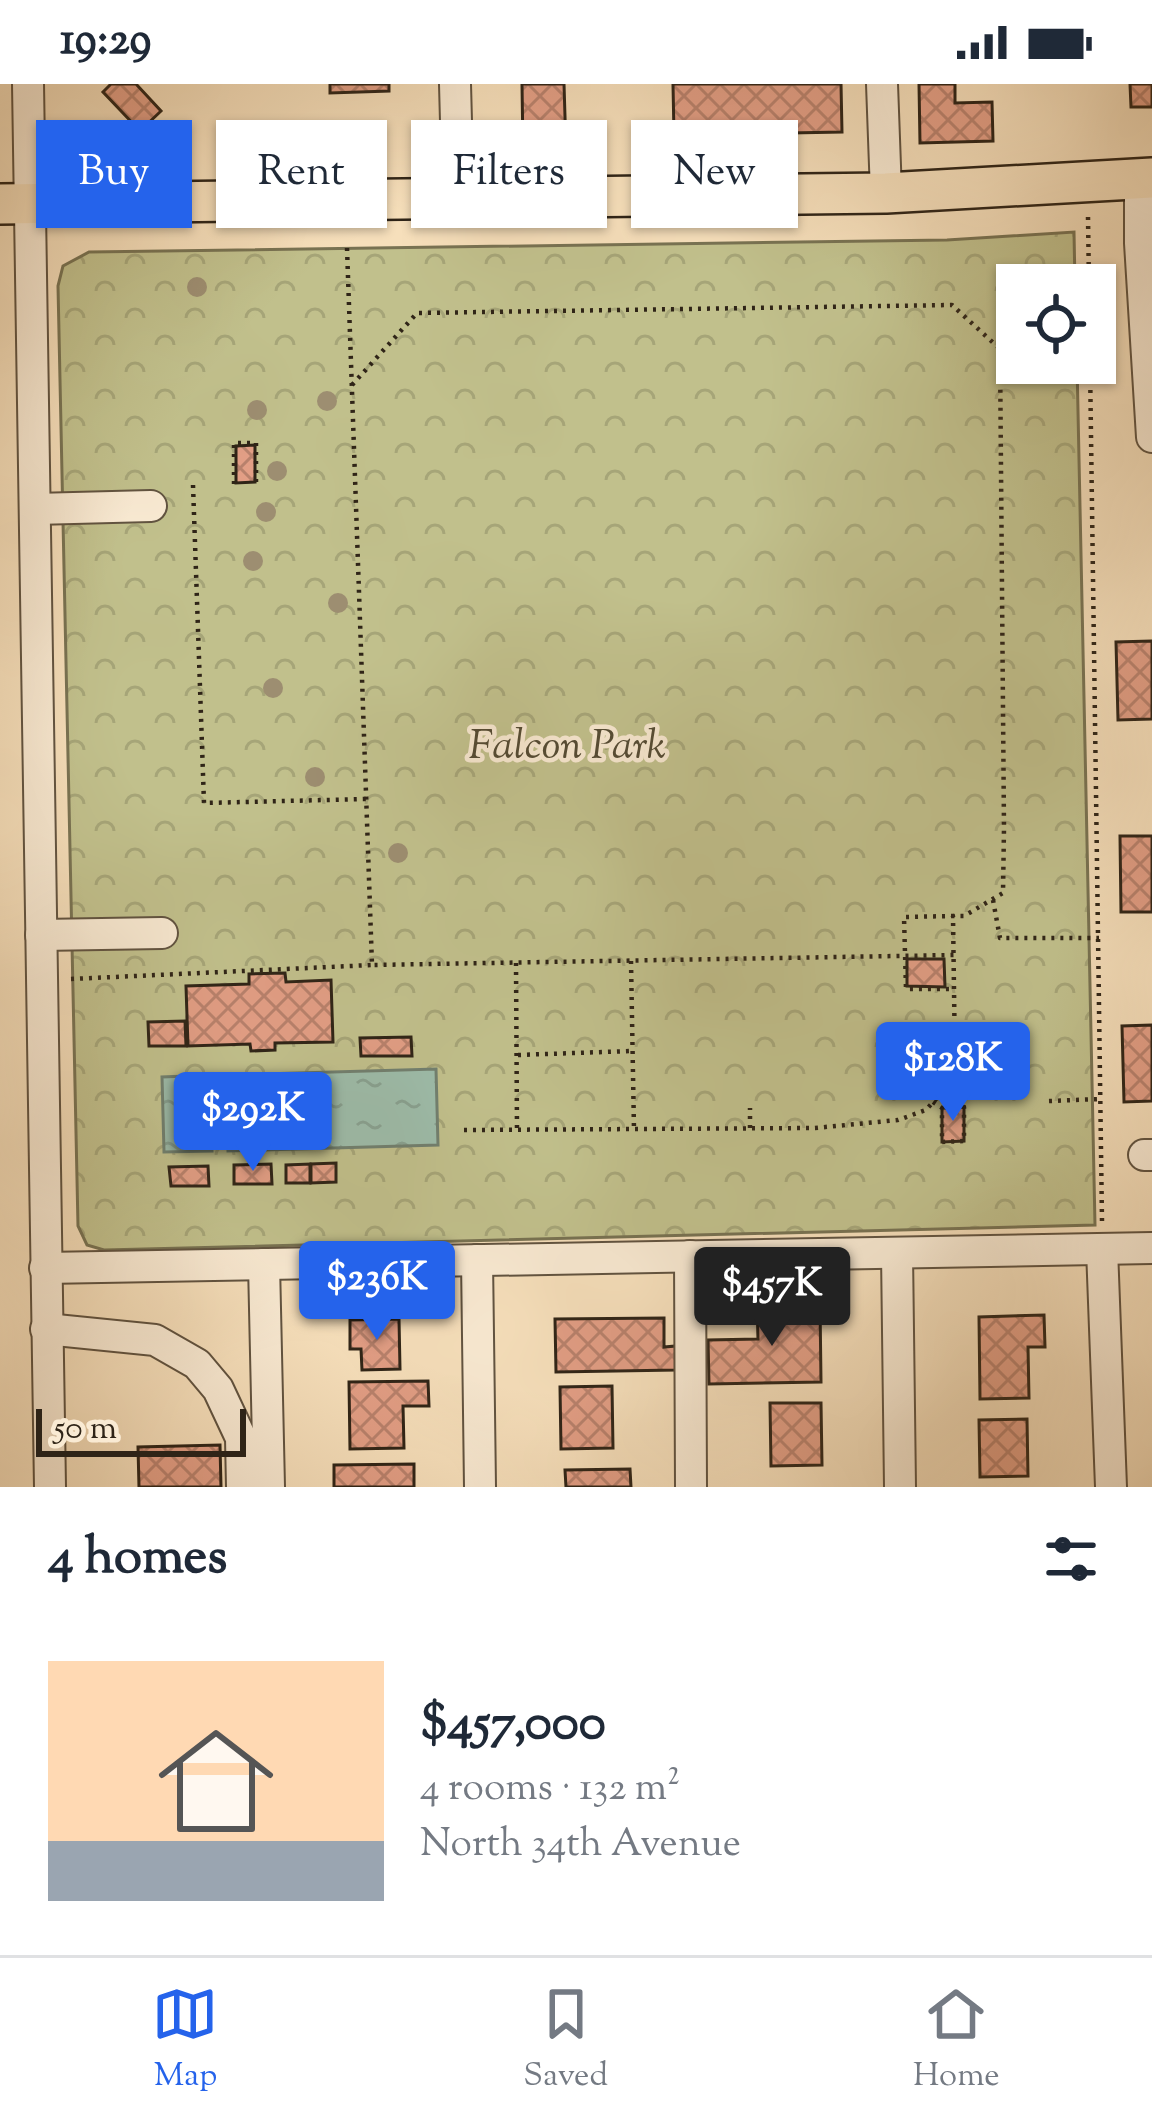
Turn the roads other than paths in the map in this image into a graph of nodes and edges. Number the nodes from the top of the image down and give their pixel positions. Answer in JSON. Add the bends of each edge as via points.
{"nodes":[{"id":1,"x":28,"y":84,"type":"edge"},
{"id":2,"x":455,"y":84,"type":"edge"},
{"id":3,"x":882,"y":84,"type":"edge"},
{"id":4,"x":456,"y":120,"type":"edge"},
{"id":5,"x":1146,"y":178,"type":"edge"},
{"id":6,"x":886,"y":193,"type":"junction"},
{"id":7,"x":607,"y":196,"type":"edge"},
{"id":8,"x":411,"y":198,"type":"edge"},
{"id":9,"x":15,"y":204,"type":"edge"},
{"id":10,"x":1148,"y":290,"type":"edge"},
{"id":11,"x":1151,"y":395,"type":"edge"},
{"id":12,"x":1152,"y":437,"type":"edge"},
{"id":13,"x":151,"y":506,"type":"dead end"},
{"id":14,"x":35,"y":509,"type":"junction"},
{"id":15,"x":162,"y":933,"type":"dead end"},
{"id":16,"x":40,"y":935,"type":"junction"},
{"id":17,"x":1152,"y":1248,"type":"edge"},
{"id":18,"x":1102,"y":1249,"type":"junction"},
{"id":19,"x":897,"y":1253,"type":"junction"},
{"id":20,"x":690,"y":1256,"type":"junction"},
{"id":21,"x":477,"y":1260,"type":"junction"},
{"id":22,"x":264,"y":1264,"type":"junction"},
{"id":23,"x":45,"y":1268,"type":"junction"},
{"id":24,"x":46,"y":1329,"type":"junction"},
{"id":25,"x":50,"y":1487,"type":"edge"},
{"id":26,"x":242,"y":1487,"type":"edge"},
{"id":27,"x":269,"y":1487,"type":"edge"},
{"id":28,"x":480,"y":1487,"type":"edge"},
{"id":29,"x":691,"y":1487,"type":"edge"},
{"id":30,"x":901,"y":1487,"type":"edge"},
{"id":31,"x":1111,"y":1487,"type":"edge"}],
"edges":[{"from":1,"to":9,"type":"street"},
{"from":2,"to":4,"type":"street"},
{"from":3,"to":6,"type":"street"},
{"from":5,"to":6,"type":"main road"},
{"from":5,"to":10,"type":"street"},
{"from":6,"to":7,"type":"main road"},
{"from":8,"to":9,"type":"main road"},
{"from":9,"to":14,"type":"street"},
{"from":10,"to":11,"type":"street"},
{"from":11,"to":12,"type":"street"},
{"from":13,"to":14,"type":"street"},
{"from":14,"to":16,"type":"street"},
{"from":15,"to":16,"type":"street"},
{"from":16,"to":23,"type":"street"},
{"from":17,"to":18,"type":"street"},
{"from":18,"to":19,"type":"street"},
{"from":18,"to":31,"type":"street"},
{"from":19,"to":20,"type":"street"},
{"from":19,"to":30,"type":"street"},
{"from":20,"to":21,"type":"street"},
{"from":20,"to":29,"type":"street"},
{"from":21,"to":22,"type":"street"},
{"from":21,"to":28,"type":"street"},
{"from":22,"to":23,"type":"street"},
{"from":22,"to":27,"type":"street"},
{"from":23,"to":24,"type":"street"},
{"from":24,"to":25,"type":"street"},
{"from":24,"to":26,"type":"street","via":[[155,1340],[196,1364],[241,1438]]}]}
